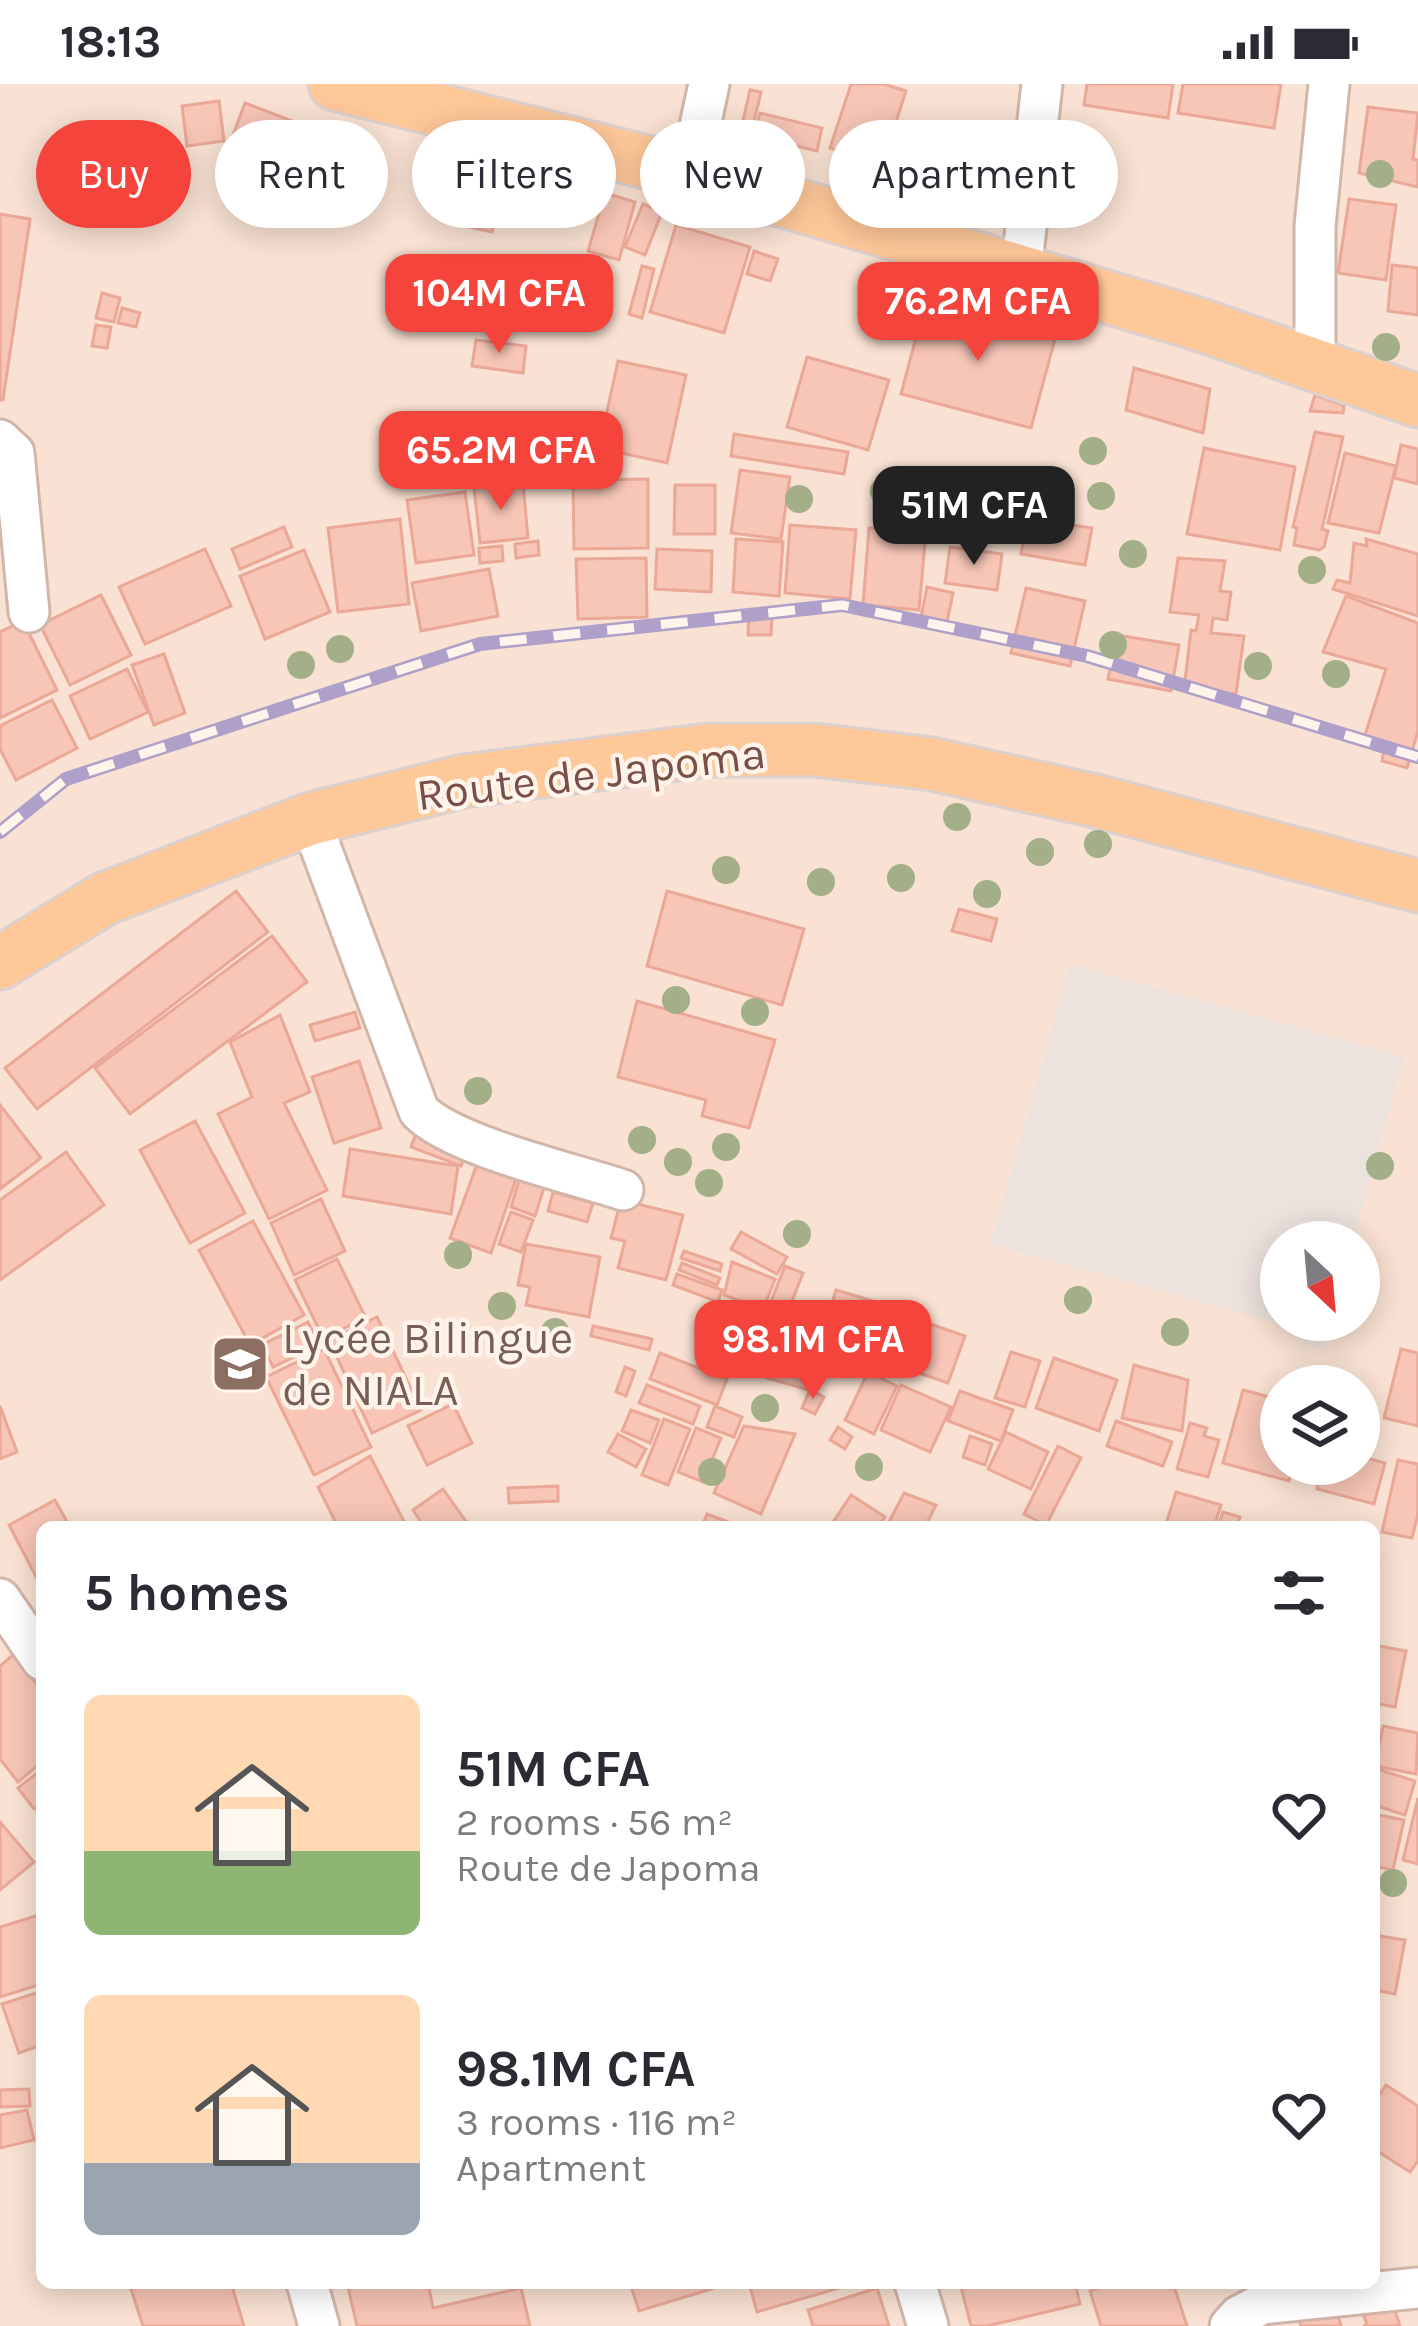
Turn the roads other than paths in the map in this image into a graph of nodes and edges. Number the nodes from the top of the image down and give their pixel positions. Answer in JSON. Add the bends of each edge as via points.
{"nodes":[{"id":1,"x":335,"y":84,"type":"edge"},
{"id":2,"x":709,"y":84,"type":"edge"},
{"id":3,"x":1042,"y":84,"type":"edge"},
{"id":4,"x":1329,"y":84,"type":"edge"},
{"id":5,"x":702,"y":120,"type":"edge"},
{"id":6,"x":640,"y":160,"type":"edge"},
{"id":7,"x":805,"y":207,"type":"edge"},
{"id":8,"x":1022,"y":272,"type":"junction"},
{"id":9,"x":1315,"y":364,"type":"junction"},
{"id":10,"x":1418,"y":400,"type":"edge"},
{"id":11,"x":0,"y":440,"type":"edge"},
{"id":12,"x":29,"y":612,"type":"dead end"},
{"id":13,"x":310,"y":819,"type":"junction"},
{"id":14,"x":1418,"y":886,"type":"edge"},
{"id":15,"x":0,"y":962,"type":"edge"},
{"id":16,"x":623,"y":1190,"type":"dead end"},
{"id":17,"x":0,"y":1599,"type":"edge"},
{"id":18,"x":36,"y":1651,"type":"edge"},
{"id":19,"x":1418,"y":2288,"type":"edge"},
{"id":20,"x":309,"y":2289,"type":"edge"},
{"id":21,"x":917,"y":2289,"type":"edge"},
{"id":22,"x":319,"y":2326,"type":"edge"},
{"id":23,"x":928,"y":2326,"type":"edge"},
{"id":24,"x":1230,"y":2326,"type":"edge"}],
"edges":[{"from":1,"to":6,"type":"main road"},
{"from":2,"to":5,"type":"street"},
{"from":3,"to":8,"type":"street"},
{"from":4,"to":9,"type":"street","via":[[1315,226]]},
{"from":7,"to":8,"type":"main road"},
{"from":8,"to":9,"type":"main road"},
{"from":9,"to":10,"type":"main road"},
{"from":11,"to":12,"type":"street","via":[[14,454]]},
{"from":13,"to":14,"type":"main road","name":"Route de Japoma","via":[[464,781],[708,750],[815,750],[932,764],[1079,797]]},
{"from":13,"to":15,"type":"main road","name":"Route de Japoma","via":[[104,898]]},
{"from":13,"to":16,"type":"street","via":[[418,1111],[480,1143]]},
{"from":17,"to":18,"type":"street"},
{"from":19,"to":24,"type":"street","via":[[1262,2304]]},
{"from":20,"to":22,"type":"street"},
{"from":21,"to":23,"type":"street"}]}
